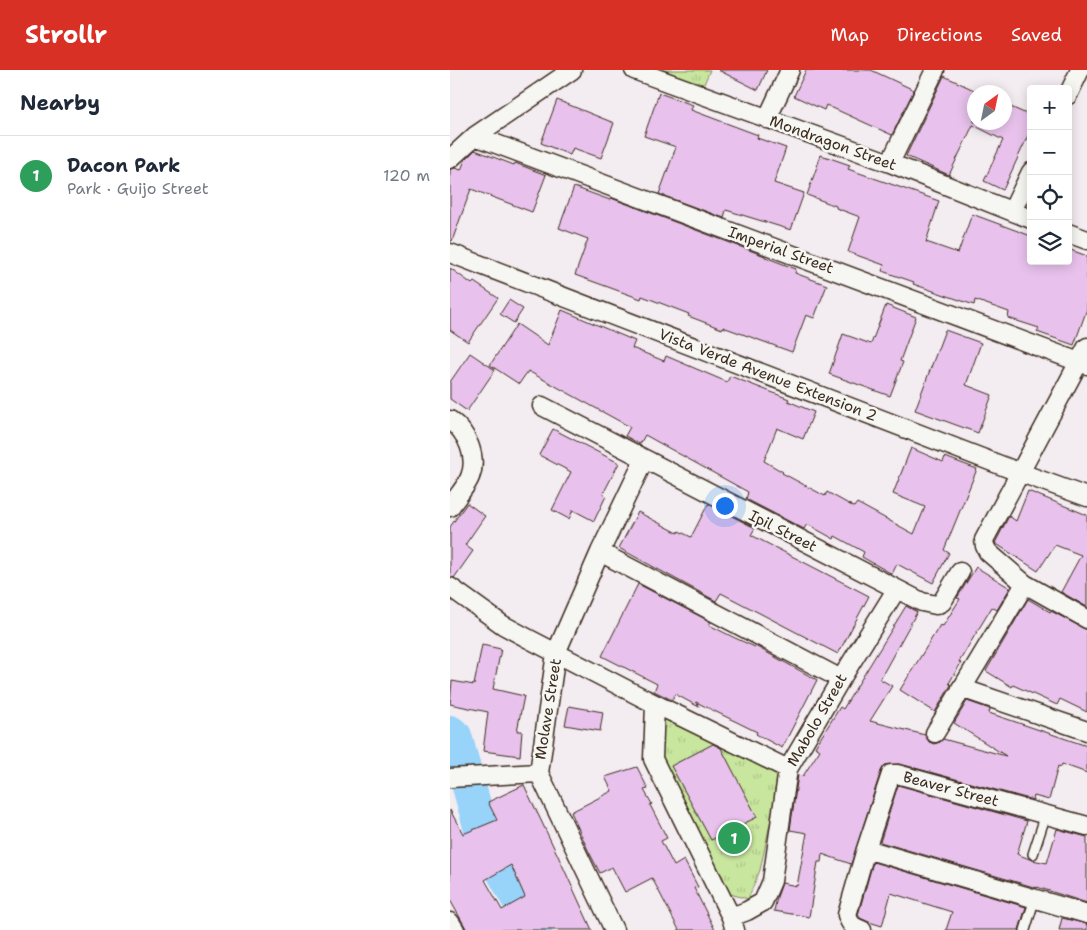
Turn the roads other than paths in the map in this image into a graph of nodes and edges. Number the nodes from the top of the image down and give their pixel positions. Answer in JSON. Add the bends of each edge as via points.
{"nodes":[{"id":1,"x":572,"y":70,"type":"edge"},
{"id":2,"x":634,"y":70,"type":"edge"},
{"id":3,"x":790,"y":70,"type":"edge"},
{"id":4,"x":935,"y":70,"type":"edge"},
{"id":5,"x":1080,"y":70,"type":"edge"},
{"id":6,"x":1072,"y":87,"type":"edge"},
{"id":7,"x":767,"y":119,"type":"junction"},
{"id":8,"x":475,"y":136,"type":"junction"},
{"id":9,"x":450,"y":159,"type":"edge"},
{"id":10,"x":890,"y":163,"type":"junction"},
{"id":11,"x":1030,"y":175,"type":"edge"},
{"id":12,"x":1012,"y":212,"type":"junction"},
{"id":13,"x":1027,"y":217,"type":"edge"},
{"id":14,"x":1072,"y":234,"type":"edge"},
{"id":15,"x":1087,"y":240,"type":"edge"},
{"id":16,"x":450,"y":253,"type":"edge"},
{"id":17,"x":1084,"y":358,"type":"edge"},
{"id":18,"x":542,"y":406,"type":"dead end"},
{"id":19,"x":450,"y":420,"type":"edge"},
{"id":20,"x":644,"y":460,"type":"junction"},
{"id":21,"x":1021,"y":473,"type":"junction"},
{"id":22,"x":1087,"y":497,"type":"edge"},
{"id":23,"x":450,"y":507,"type":"edge"},
{"id":24,"x":600,"y":552,"type":"junction"},
{"id":25,"x":960,"y":572,"type":"dead end"},
{"id":26,"x":1025,"y":584,"type":"junction"},
{"id":27,"x":450,"y":587,"type":"edge"},
{"id":28,"x":896,"y":590,"type":"junction"},
{"id":29,"x":1087,"y":619,"type":"edge"},
{"id":30,"x":556,"y":652,"type":"junction"},
{"id":31,"x":841,"y":679,"type":"junction"},
{"id":32,"x":961,"y":688,"type":"junction"},
{"id":33,"x":655,"y":704,"type":"junction"},
{"id":34,"x":1087,"y":731,"type":"edge"},
{"id":35,"x":935,"y":733,"type":"dead end"},
{"id":36,"x":788,"y":769,"type":"junction"},
{"id":37,"x":539,"y":774,"type":"junction"},
{"id":38,"x":450,"y":778,"type":"edge"},
{"id":39,"x":1046,"y":814,"type":"junction"},
{"id":40,"x":1087,"y":826,"type":"edge"},
{"id":41,"x":866,"y":849,"type":"junction"},
{"id":42,"x":1033,"y":854,"type":"dead end"},
{"id":43,"x":1035,"y":898,"type":"junction"},
{"id":44,"x":1087,"y":914,"type":"edge"},
{"id":45,"x":450,"y":922,"type":"edge"},
{"id":46,"x":733,"y":923,"type":"edge"},
{"id":47,"x":455,"y":930,"type":"edge"},
{"id":48,"x":614,"y":930,"type":"edge"},
{"id":49,"x":862,"y":930,"type":"edge"},
{"id":50,"x":1025,"y":930,"type":"edge"}],
"edges":[{"from":1,"to":8,"type":"street"},
{"from":2,"to":7,"type":"street","name":"Mondragon Street"},
{"from":3,"to":7,"type":"street"},
{"from":4,"to":10,"type":"street"},
{"from":5,"to":6,"type":"street"},
{"from":7,"to":10,"type":"street","name":"Mondragon Street"},
{"from":8,"to":9,"type":"street"},
{"from":8,"to":17,"type":"street","name":"Imperial Street"},
{"from":10,"to":12,"type":"street","name":"Mondragon Street"},
{"from":11,"to":12,"type":"street"},
{"from":12,"to":13,"type":"street","name":"Mondragon Street"},
{"from":14,"to":15,"type":"street"},
{"from":16,"to":21,"type":"street","name":"Vista Verde Avenue Extension 2"},
{"from":17,"to":21,"type":"street"},
{"from":18,"to":20,"type":"street","name":"Ipil Street"},
{"from":19,"to":23,"type":"street","via":[[464,433],[473,464],[470,478]]},
{"from":20,"to":24,"type":"street","name":"Molave Street"},
{"from":20,"to":28,"type":"street","name":"Ipil Street"},
{"from":21,"to":22,"type":"street","name":"Vista Verde Avenue Extension 2"},
{"from":21,"to":26,"type":"street","via":[[984,540],[988,552]]},
{"from":24,"to":30,"type":"street","name":"Molave Street"},
{"from":24,"to":31,"type":"street"},
{"from":25,"to":28,"type":"street","name":"Ipil Street","via":[[942,602],[936,604],[922,602]]},
{"from":26,"to":29,"type":"street"},
{"from":26,"to":32,"type":"street"},
{"from":27,"to":30,"type":"street","via":[[503,625]]},
{"from":28,"to":31,"type":"street","name":"Mabolo Street"},
{"from":30,"to":33,"type":"street"},
{"from":30,"to":37,"type":"street","name":"Molave Street"},
{"from":31,"to":36,"type":"street","name":"Mabolo Street"},
{"from":32,"to":34,"type":"street"},
{"from":32,"to":35,"type":"street"},
{"from":33,"to":36,"type":"street"},
{"from":33,"to":46,"type":"street","via":[[653,759]]},
{"from":36,"to":46,"type":"street","name":"Mabolo Street","via":[[772,881],[763,902]]},
{"from":37,"to":38,"type":"street"},
{"from":37,"to":48,"type":"street","name":"Molave Street"},
{"from":39,"to":40,"type":"street","name":"Beaver Street"},
{"from":39,"to":41,"type":"street","name":"Beaver Street","via":[[893,774]]},
{"from":39,"to":42,"type":"lane"},
{"from":41,"to":43,"type":"street"},
{"from":41,"to":49,"type":"street","name":"Beaver Street","via":[[847,915],[849,923]]},
{"from":43,"to":44,"type":"street"},
{"from":43,"to":50,"type":"lane"},
{"from":45,"to":47,"type":"street"}]}
